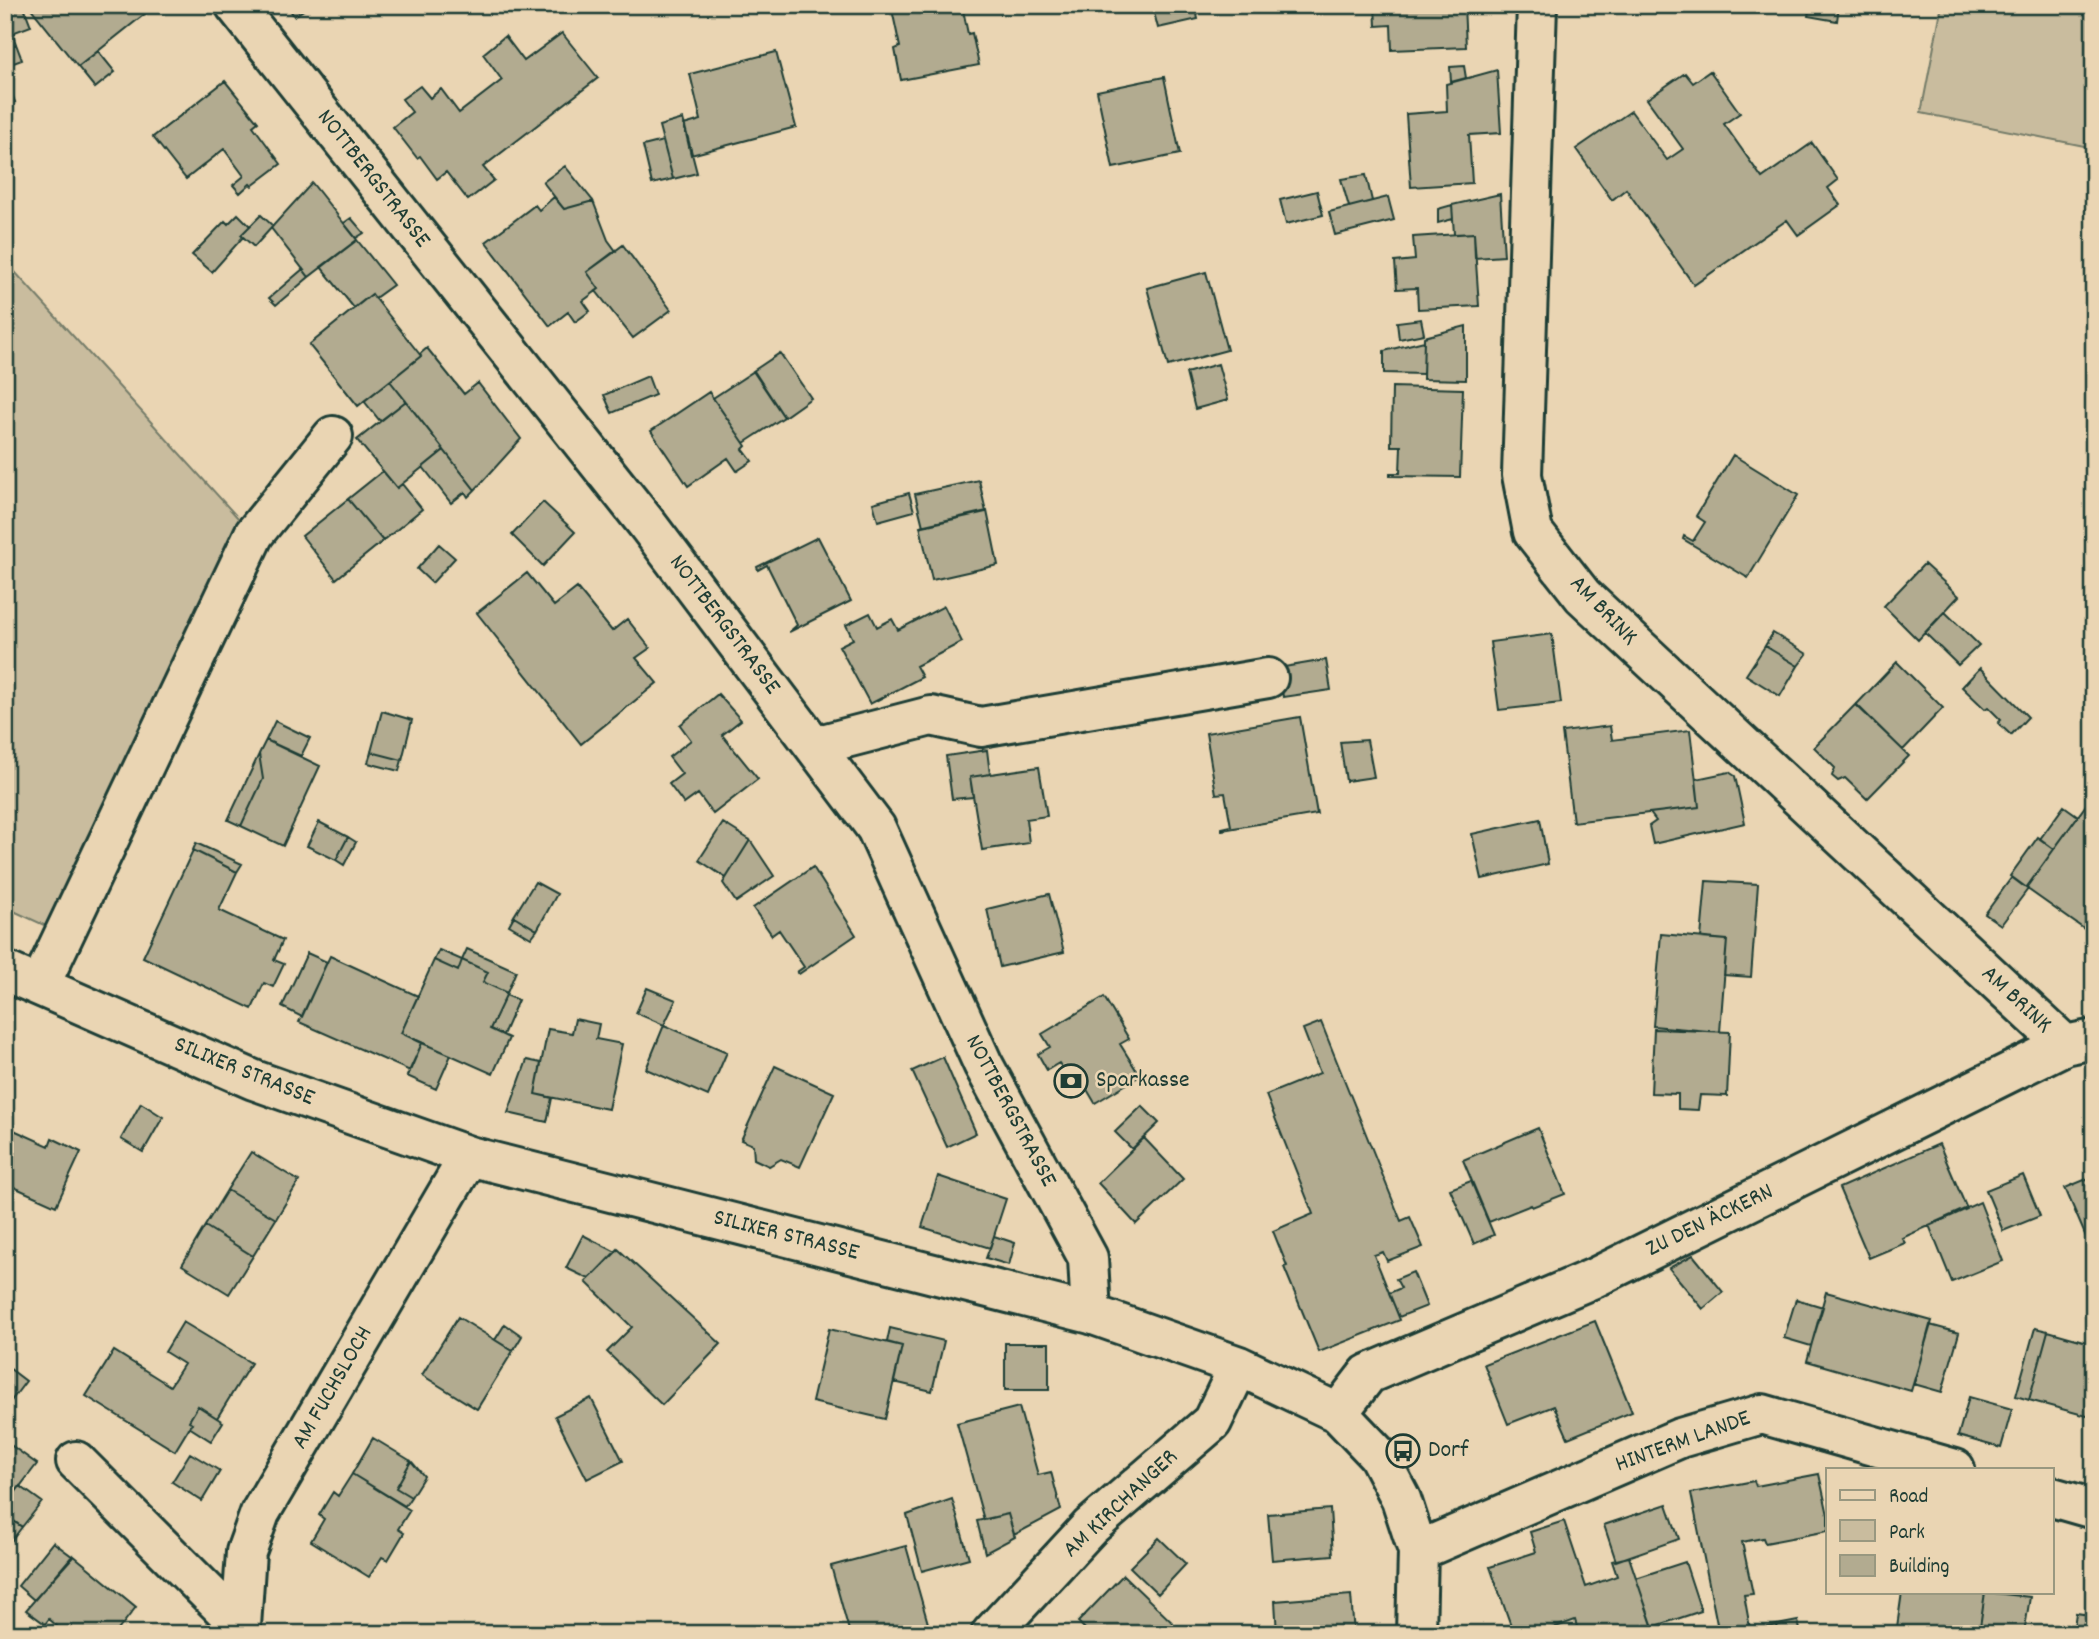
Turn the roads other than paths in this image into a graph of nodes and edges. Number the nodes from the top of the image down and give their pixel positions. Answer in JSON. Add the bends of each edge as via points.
{"nodes":[{"id":1,"x":235,"y":5,"type":"edge"},
{"id":2,"x":1537,"y":5,"type":"edge"},
{"id":3,"x":334,"y":436,"type":"dead end"},
{"id":4,"x":1268,"y":678,"type":"dead end"},
{"id":5,"x":815,"y":746,"type":"junction"},
{"id":6,"x":22,"y":978,"type":"edge"},
{"id":7,"x":2079,"y":1042,"type":"edge"},
{"id":8,"x":469,"y":1156,"type":"junction"},
{"id":9,"x":1091,"y":1314,"type":"junction"},
{"id":10,"x":1238,"y":1366,"type":"junction"},
{"id":11,"x":1338,"y":1413,"type":"junction"},
{"id":12,"x":76,"y":1461,"type":"dead end"},
{"id":13,"x":1951,"y":1468,"type":"edge"},
{"id":14,"x":2054,"y":1498,"type":"edge"},
{"id":15,"x":2094,"y":1509,"type":"edge"},
{"id":16,"x":1418,"y":1551,"type":"junction"},
{"id":17,"x":240,"y":1630,"type":"edge"},
{"id":18,"x":991,"y":1634,"type":"edge"},
{"id":19,"x":1416,"y":1634,"type":"edge"}],
"edges":[{"from":1,"to":5,"type":"street","name":"NOTTBERGSTRASSE","via":[[647,524]]},
{"from":2,"to":7,"type":"street","name":"AM BRINK","via":[[1522,475],[1533,532],[1583,596]]},
{"from":3,"to":6,"type":"street","via":[[254,534]]},
{"from":4,"to":5,"type":"street","via":[[981,727],[931,716]]},
{"from":5,"to":9,"type":"street","name":"NOTTBERGSTRASSE","via":[[876,828],[983,1065],[1088,1258]]},
{"from":6,"to":8,"type":"street","name":"SILIXER STRASSE","via":[[254,1080]]},
{"from":7,"to":11,"type":"street","name":"ZU DEN ÄCKERN","via":[[1594,1278],[1368,1374]]},
{"from":8,"to":9,"type":"street","name":"SILIXER STRASSE"},
{"from":8,"to":17,"type":"street","name":"AM FUCHSLOCH","via":[[260,1513],[246,1552]]},
{"from":9,"to":10,"type":"street","name":"SILIXER STRASSE"},
{"from":10,"to":11,"type":"street","name":"SILIXER STRASSE"},
{"from":10,"to":18,"type":"street","name":"AM KIRCHANGER","via":[[1212,1422],[1090,1527]]},
{"from":11,"to":16,"type":"street","name":"SILIXER STRASSE","via":[[1378,1455],[1401,1499]]},
{"from":12,"to":17,"type":"street"},
{"from":13,"to":16,"type":"street","name":"HINTERM LANDE","via":[[1762,1414],[1680,1438]]},
{"from":14,"to":15,"type":"street"},
{"from":16,"to":19,"type":"street","name":"SILIXER STRASSE"}]}
